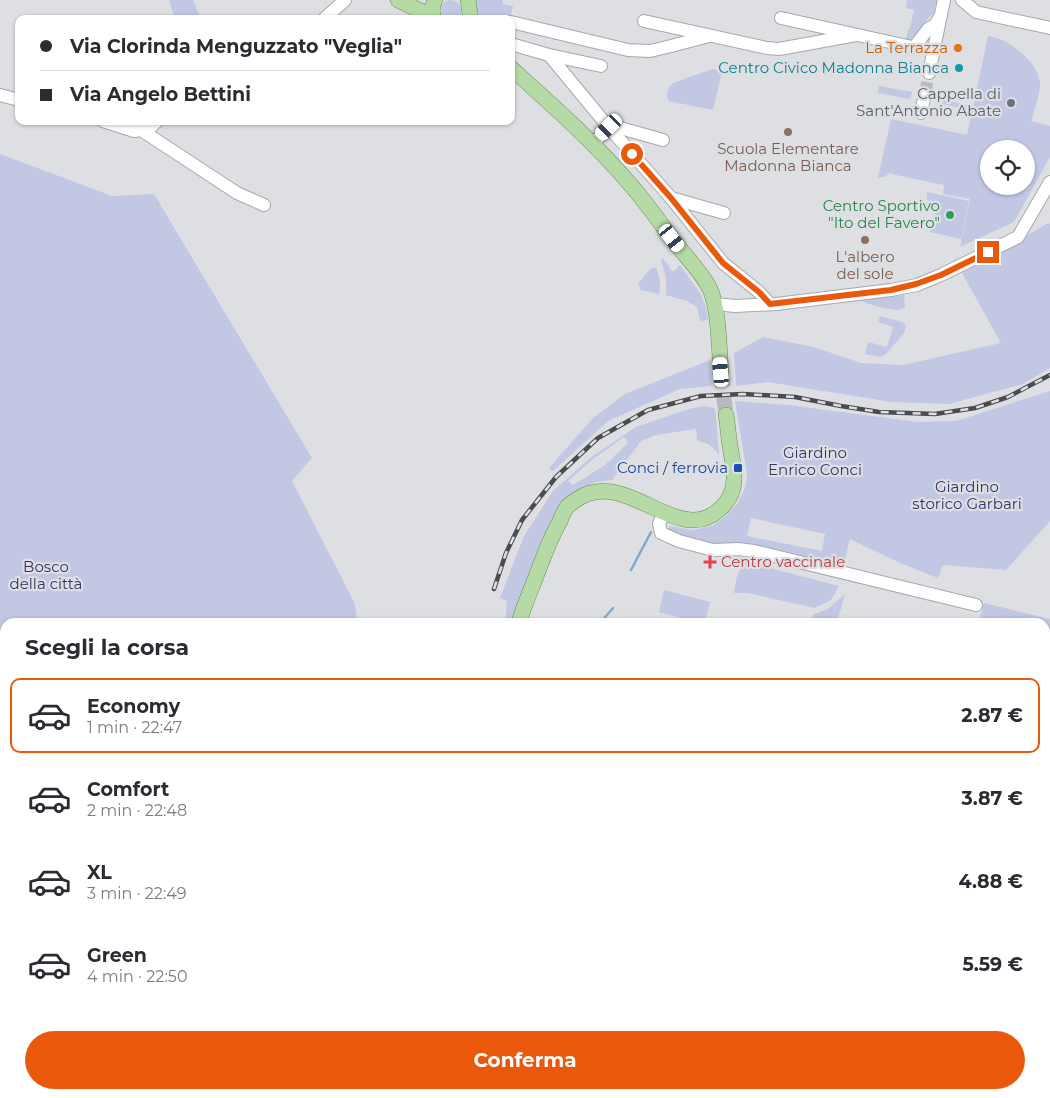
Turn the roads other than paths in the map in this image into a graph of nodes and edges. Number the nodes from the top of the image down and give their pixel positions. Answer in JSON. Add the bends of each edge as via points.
{"nodes":[{"id":1,"x":345,"y":0,"type":"edge"},
{"id":2,"x":398,"y":0,"type":"edge"},
{"id":3,"x":436,"y":0,"type":"edge"},
{"id":4,"x":944,"y":0,"type":"edge"},
{"id":5,"x":962,"y":0,"type":"edge"},
{"id":6,"x":328,"y":15,"type":"edge"},
{"id":7,"x":427,"y":15,"type":"edge"},
{"id":8,"x":433,"y":15,"type":"edge"},
{"id":9,"x":941,"y":15,"type":"junction"},
{"id":10,"x":781,"y":18,"type":"dead end"},
{"id":11,"x":644,"y":21,"type":"dead end"},
{"id":12,"x":515,"y":23,"type":"edge"},
{"id":13,"x":1029,"y":23,"type":"junction"},
{"id":14,"x":1050,"y":28,"type":"edge"},
{"id":15,"x":856,"y":35,"type":"junction"},
{"id":16,"x":711,"y":36,"type":"junction"},
{"id":17,"x":1050,"y":37,"type":"edge"},
{"id":18,"x":515,"y":45,"type":"edge"},
{"id":19,"x":549,"y":55,"type":"junction"},
{"id":20,"x":601,"y":66,"type":"dead end"},
{"id":21,"x":515,"y":72,"type":"edge"},
{"id":22,"x":929,"y":73,"type":"tunnel mouth"},
{"id":23,"x":925,"y":94,"type":"tunnel mouth"},
{"id":24,"x":0,"y":95,"type":"edge"},
{"id":25,"x":15,"y":99,"type":"edge"},
{"id":26,"x":921,"y":112,"type":"dead end"},
{"id":27,"x":115,"y":125,"type":"edge"},
{"id":28,"x":153,"y":125,"type":"edge"},
{"id":29,"x":608,"y":126,"type":"junction"},
{"id":30,"x":141,"y":130,"type":"junction"},
{"id":31,"x":663,"y":140,"type":"dead end"},
{"id":32,"x":593,"y":144,"type":"junction"},
{"id":33,"x":1050,"y":182,"type":"edge"},
{"id":34,"x":671,"y":198,"type":"junction"},
{"id":35,"x":264,"y":205,"type":"dead end"},
{"id":36,"x":724,"y":213,"type":"dead end"},
{"id":37,"x":715,"y":304,"type":"junction"},
{"id":38,"x":770,"y":304,"type":"junction"},
{"id":39,"x":721,"y":372,"type":"tunnel mouth"},
{"id":40,"x":726,"y":415,"type":"tunnel mouth"},
{"id":41,"x":664,"y":512,"type":"junction"},
{"id":42,"x":976,"y":605,"type":"dead end"},
{"id":43,"x":521,"y":618,"type":"edge"}],
"edges":[{"from":1,"to":6,"type":"street"},
{"from":2,"to":7,"type":"main road"},
{"from":3,"to":8,"type":"main road"},
{"from":4,"to":9,"type":"street"},
{"from":5,"to":13,"type":"street","via":[[976,12]]},
{"from":9,"to":15,"type":"street","via":[[912,47]]},
{"from":9,"to":22,"type":"street"},
{"from":10,"to":15,"type":"street"},
{"from":11,"to":16,"type":"street"},
{"from":12,"to":16,"type":"street","via":[[628,50],[650,50]]},
{"from":13,"to":14,"type":"street"},
{"from":13,"to":17,"type":"street"},
{"from":15,"to":16,"type":"street","via":[[779,49]]},
{"from":18,"to":19,"type":"street"},
{"from":19,"to":20,"type":"street"},
{"from":19,"to":29,"type":"street"},
{"from":21,"to":32,"type":"main road"},
{"from":23,"to":26,"type":"street"},
{"from":24,"to":25,"type":"street"},
{"from":27,"to":30,"type":"street"},
{"from":28,"to":30,"type":"street"},
{"from":29,"to":31,"type":"street"},
{"from":29,"to":32,"type":"street"},
{"from":29,"to":34,"type":"street"},
{"from":30,"to":35,"type":"street"},
{"from":32,"to":37,"type":"main road","via":[[654,213],[710,289]]},
{"from":33,"to":38,"type":"street","via":[[1018,237],[941,275],[891,290]]},
{"from":34,"to":36,"type":"street"},
{"from":34,"to":38,"type":"street","via":[[723,263]]},
{"from":37,"to":38,"type":"street"},
{"from":37,"to":39,"type":"main road"},
{"from":40,"to":41,"type":"main road","via":[[734,472],[730,496],[718,511],[701,520],[691,521]]},
{"from":41,"to":42,"type":"street","via":[[659,524],[661,533],[679,541],[712,550],[738,548],[754,551]]},
{"from":41,"to":43,"type":"main road","via":[[609,491],[597,491],[577,499],[566,508],[551,538]]}]}
